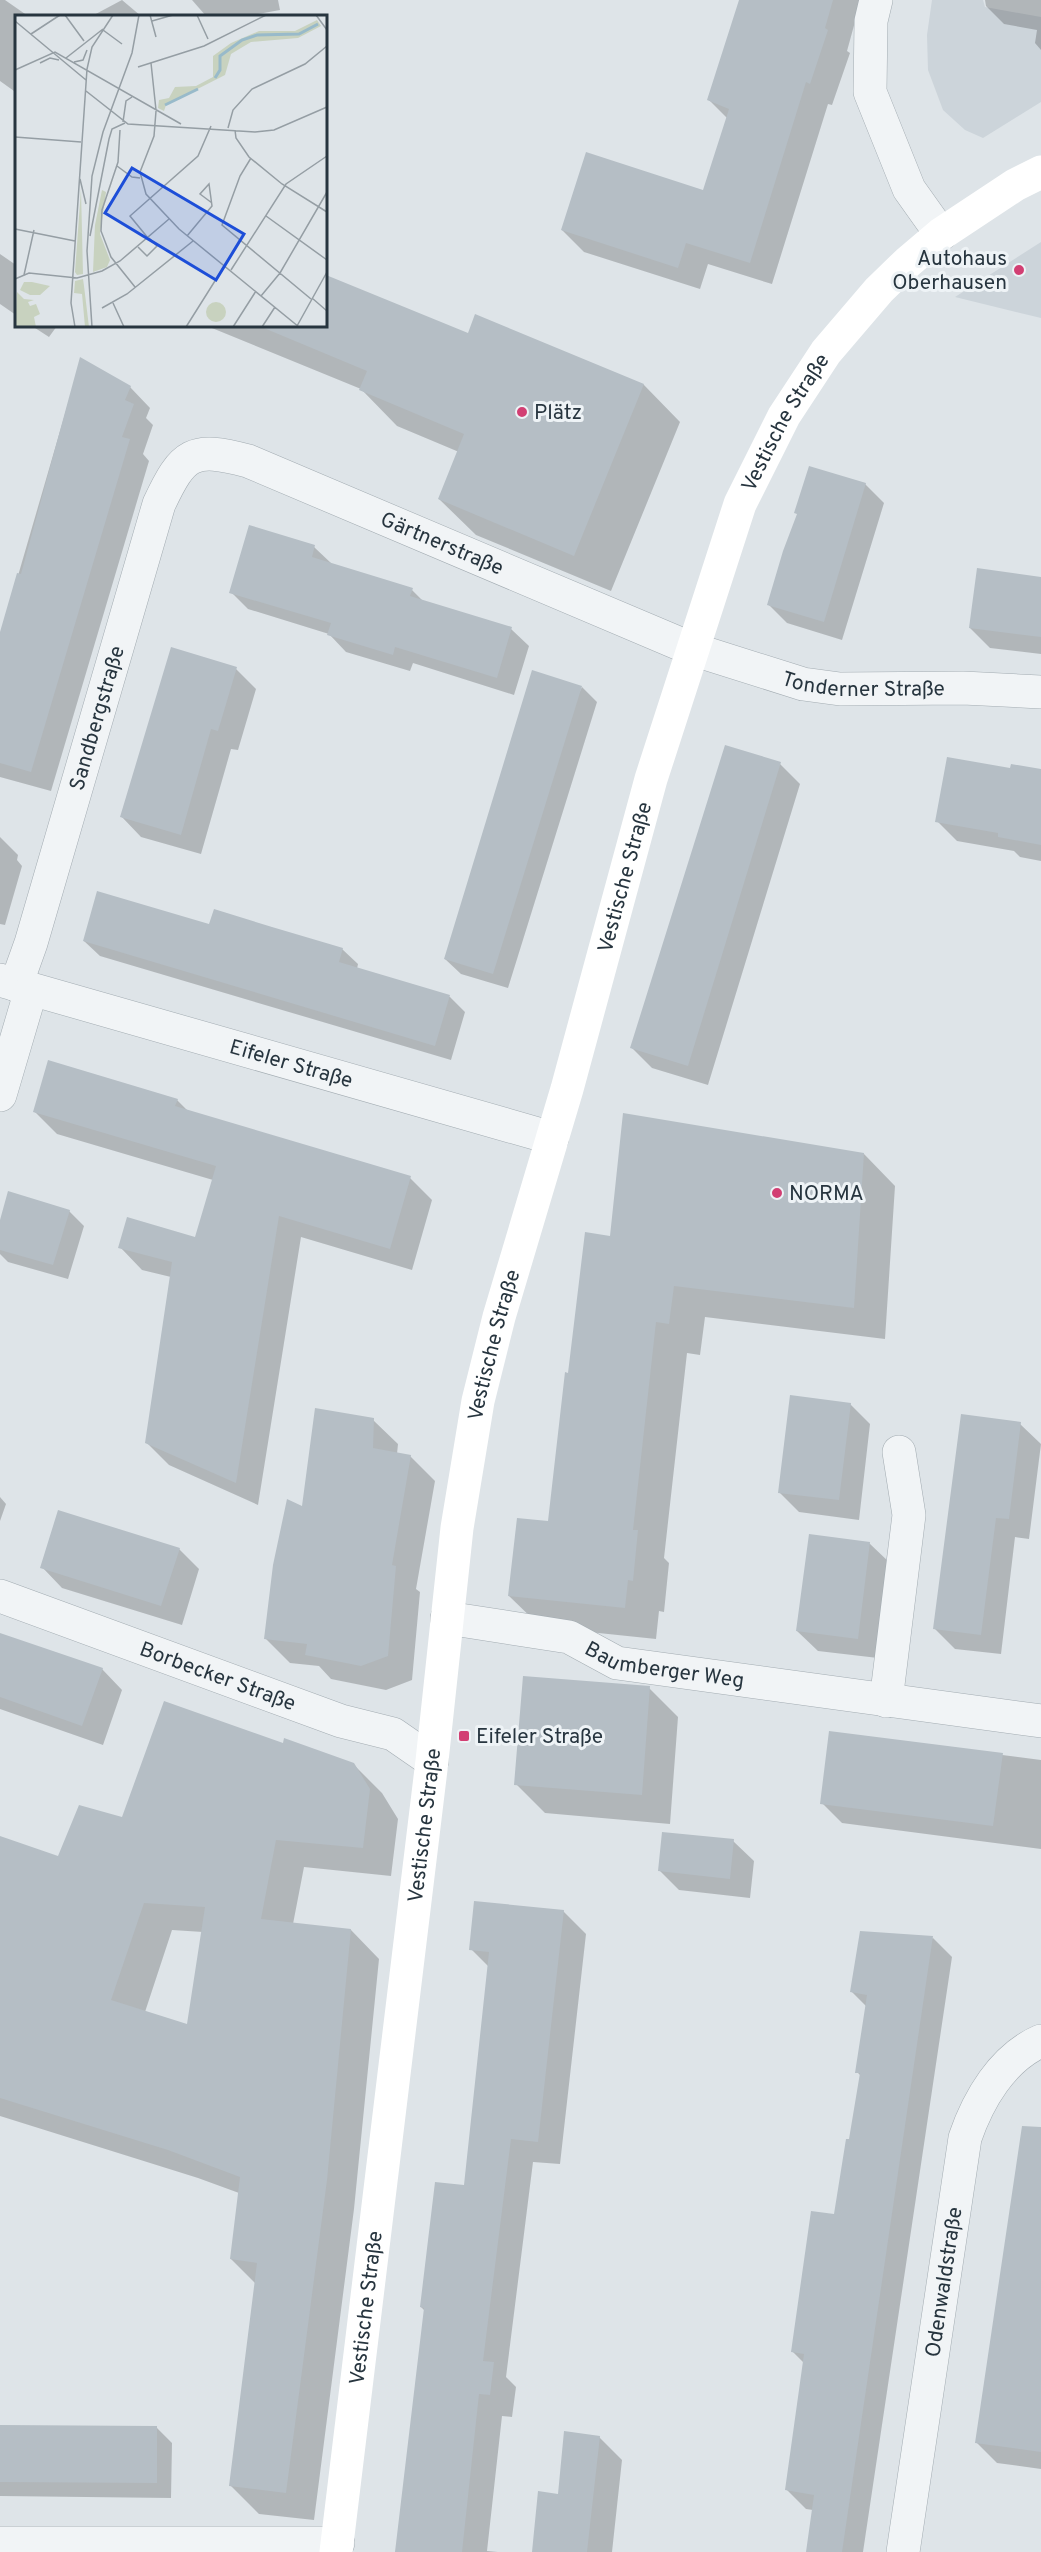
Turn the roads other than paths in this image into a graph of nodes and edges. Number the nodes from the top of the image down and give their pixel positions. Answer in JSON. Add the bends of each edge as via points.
{"nodes":[{"id":1,"x":876,"y":0,"type":"edge"},
{"id":2,"x":1041,"y":172,"type":"edge"},
{"id":3,"x":941,"y":234,"type":"junction"},
{"id":4,"x":190,"y":458,"type":"joint"},
{"id":5,"x":692,"y":649,"type":"junction"},
{"id":6,"x":1041,"y":692,"type":"edge"},
{"id":7,"x":16,"y":985,"type":"edge"},
{"id":8,"x":0,"y":1095,"type":"edge"},
{"id":9,"x":552,"y":1138,"type":"junction"},
{"id":10,"x":899,"y":1452,"type":"dead end"},
{"id":11,"x":0,"y":1596,"type":"edge"},
{"id":12,"x":447,"y":1618,"type":"junction"},
{"id":13,"x":886,"y":1701,"type":"junction"},
{"id":14,"x":1041,"y":1721,"type":"edge"},
{"id":15,"x":432,"y":1761,"type":"junction"},
{"id":16,"x":1041,"y":2041,"type":"edge"},
{"id":17,"x":0,"y":2543,"type":"edge"},
{"id":18,"x":337,"y":2548,"type":"edge"},
{"id":19,"x":903,"y":2552,"type":"edge"}],
"edges":[{"from":1,"to":3,"type":"street","via":[[870,92],[909,189]]},
{"from":2,"to":3,"type":"street","name":"Vestische Straße"},
{"from":3,"to":5,"type":"street","name":"Vestische Straße","via":[[871,299],[826,352],[784,416],[740,504]]},
{"from":4,"to":5,"type":"street","name":"Gärtnerstraße","via":[[219,453],[248,462]]},
{"from":4,"to":7,"type":"street","name":"Sandbergstraße","via":[[172,477],[159,504]]},
{"from":5,"to":6,"type":"street","name":"Tonderner Straße","via":[[803,684],[840,689]]},
{"from":5,"to":9,"type":"street","name":"Vestische Straße","via":[[651,778]]},
{"from":7,"to":8,"type":"street"},
{"from":7,"to":9,"type":"street","name":"Eifeler Straße"},
{"from":9,"to":12,"type":"street","name":"Vestische Straße","via":[[478,1401]]},
{"from":10,"to":13,"type":"street","via":[[909,1515]]},
{"from":11,"to":15,"type":"street","name":"Borbecker Straße","via":[[341,1721],[393,1734]]},
{"from":12,"to":13,"type":"street","name":"Baumberger Weg","via":[[569,1637],[617,1663]]},
{"from":12,"to":15,"type":"street","name":"Vestische Straße"},
{"from":13,"to":14,"type":"street","name":"Baumberger Weg"},
{"from":15,"to":18,"type":"street","name":"Vestische Straße"},
{"from":16,"to":19,"type":"street","name":"Odenwaldstraße","via":[[1008,2064],[994,2080],[982,2097],[965,2138]]},
{"from":17,"to":18,"type":"street"}]}
